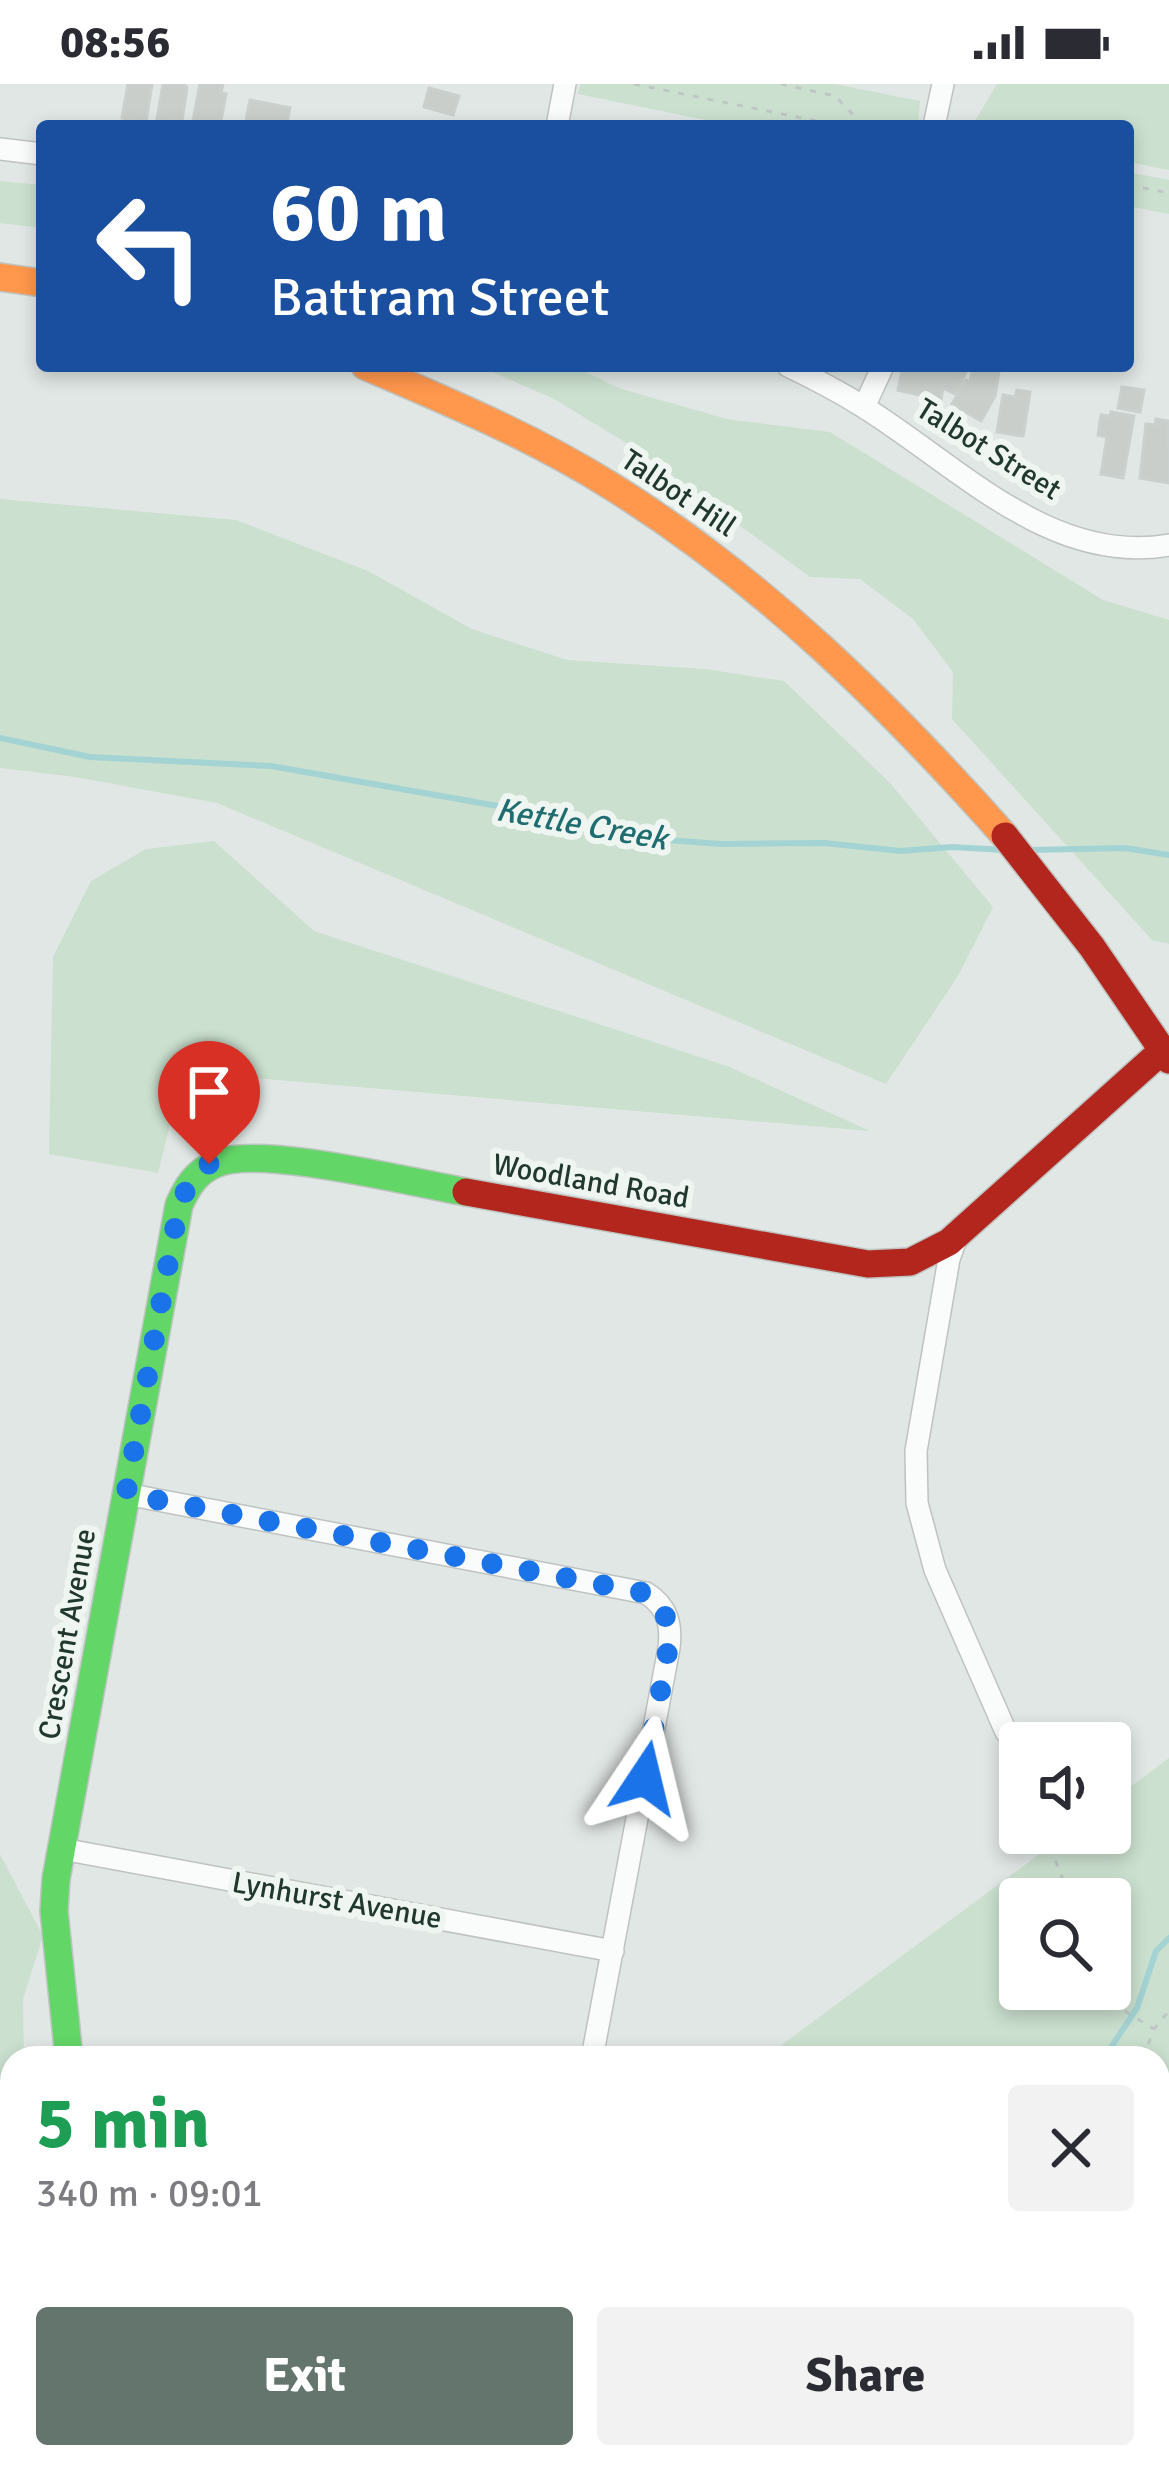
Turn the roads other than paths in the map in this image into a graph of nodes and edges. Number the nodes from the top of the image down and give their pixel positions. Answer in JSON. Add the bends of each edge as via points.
{"nodes":[{"id":1,"x":565,"y":84,"type":"edge"},
{"id":2,"x":940,"y":85,"type":"edge"},
{"id":3,"x":558,"y":120,"type":"edge"},
{"id":4,"x":935,"y":120,"type":"edge"},
{"id":5,"x":0,"y":149,"type":"edge"},
{"id":6,"x":36,"y":153,"type":"edge"},
{"id":7,"x":0,"y":277,"type":"edge"},
{"id":8,"x":36,"y":282,"type":"edge"},
{"id":9,"x":378,"y":372,"type":"edge"},
{"id":10,"x":799,"y":372,"type":"edge"},
{"id":11,"x":881,"y":372,"type":"edge"},
{"id":12,"x":864,"y":407,"type":"junction"},
{"id":13,"x":1169,"y":545,"type":"edge"},
{"id":14,"x":1166,"y":1055,"type":"edge"},
{"id":15,"x":209,"y":1164,"type":"joint"},
{"id":16,"x":957,"y":1236,"type":"junction"},
{"id":17,"x":126,"y":1494,"type":"junction"},
{"id":18,"x":1002,"y":1722,"type":"edge"},
{"id":19,"x":62,"y":1849,"type":"junction"},
{"id":20,"x":613,"y":1951,"type":"junction"},
{"id":21,"x":67,"y":2046,"type":"edge"},
{"id":22,"x":594,"y":2046,"type":"edge"}],
"edges":[{"from":1,"to":3,"type":"street"},
{"from":2,"to":4,"type":"street"},
{"from":5,"to":6,"type":"street"},
{"from":7,"to":8,"type":"street"},
{"from":9,"to":14,"type":"street","name":"Talbot Hill","via":[[536,443],[643,506],[805,625],[986,808]]},
{"from":10,"to":12,"type":"street","name":"Talbot Street"},
{"from":11,"to":12,"type":"street"},
{"from":12,"to":13,"type":"street","name":"Talbot Street","via":[[1048,526],[1117,548]]},
{"from":14,"to":16,"type":"street","name":"Woodland Road"},
{"from":15,"to":16,"type":"street","name":"Woodland Road","via":[[268,1157],[868,1264],[910,1262]]},
{"from":15,"to":17,"type":"street","name":"Crescent Avenue","via":[[179,1205]]},
{"from":16,"to":18,"type":"street","via":[[915,1486],[934,1570]]},
{"from":17,"to":19,"type":"street","name":"Crescent Avenue"},
{"from":17,"to":20,"type":"street","via":[[646,1593],[663,1606],[669,1648]]},
{"from":19,"to":20,"type":"street","name":"Lynhurst Avenue"},
{"from":19,"to":21,"type":"street","name":"Crescent Avenue","via":[[54,1911]]},
{"from":20,"to":22,"type":"street"}]}
